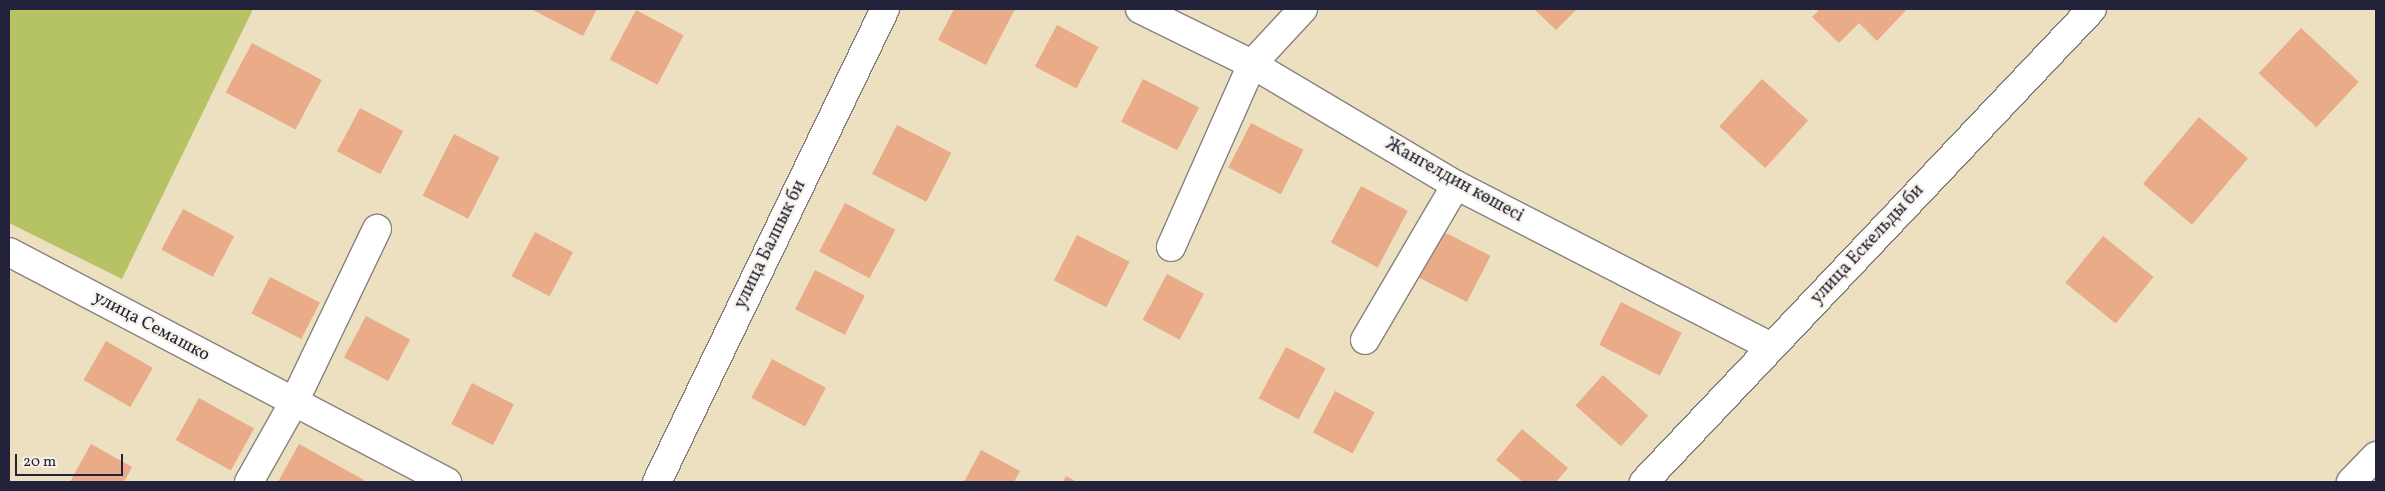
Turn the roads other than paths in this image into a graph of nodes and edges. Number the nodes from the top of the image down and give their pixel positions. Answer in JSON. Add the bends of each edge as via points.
{"nodes":[{"id":1,"x":885,"y":9,"type":"edge"},
{"id":2,"x":1140,"y":9,"type":"edge"},
{"id":3,"x":1303,"y":9,"type":"edge"},
{"id":4,"x":2092,"y":9,"type":"edge"},
{"id":5,"x":1252,"y":64,"type":"junction"},
{"id":6,"x":1456,"y":186,"type":"junction"},
{"id":7,"x":378,"y":229,"type":"dead end"},
{"id":8,"x":1172,"y":247,"type":"dead end"},
{"id":9,"x":9,"y":253,"type":"edge"},
{"id":10,"x":1365,"y":340,"type":"dead end"},
{"id":11,"x":1771,"y":347,"type":"junction"},
{"id":12,"x":294,"y":402,"type":"junction"},
{"id":13,"x":2376,"y":456,"type":"edge"},
{"id":14,"x":249,"y":482,"type":"edge"},
{"id":15,"x":447,"y":482,"type":"edge"},
{"id":16,"x":657,"y":482,"type":"edge"},
{"id":17,"x":1644,"y":482,"type":"edge"},
{"id":18,"x":2351,"y":482,"type":"edge"}],
"edges":[{"from":1,"to":16,"type":"street","name":"улица Балпык би"},
{"from":2,"to":5,"type":"street","name":"Жангелдин көшесі"},
{"from":3,"to":5,"type":"street"},
{"from":4,"to":11,"type":"street","name":"улица Ескельды би"},
{"from":5,"to":6,"type":"street","name":"Жангелдин көшесі"},
{"from":5,"to":8,"type":"street"},
{"from":6,"to":10,"type":"street"},
{"from":6,"to":11,"type":"street","name":"Жангелдин көшесі"},
{"from":7,"to":12,"type":"street"},
{"from":9,"to":12,"type":"street","name":"улица Семашко"},
{"from":11,"to":17,"type":"street","name":"улица Ескельды би"},
{"from":12,"to":14,"type":"street"},
{"from":12,"to":15,"type":"street","name":"улица Семашко"},
{"from":13,"to":18,"type":"street"}]}
